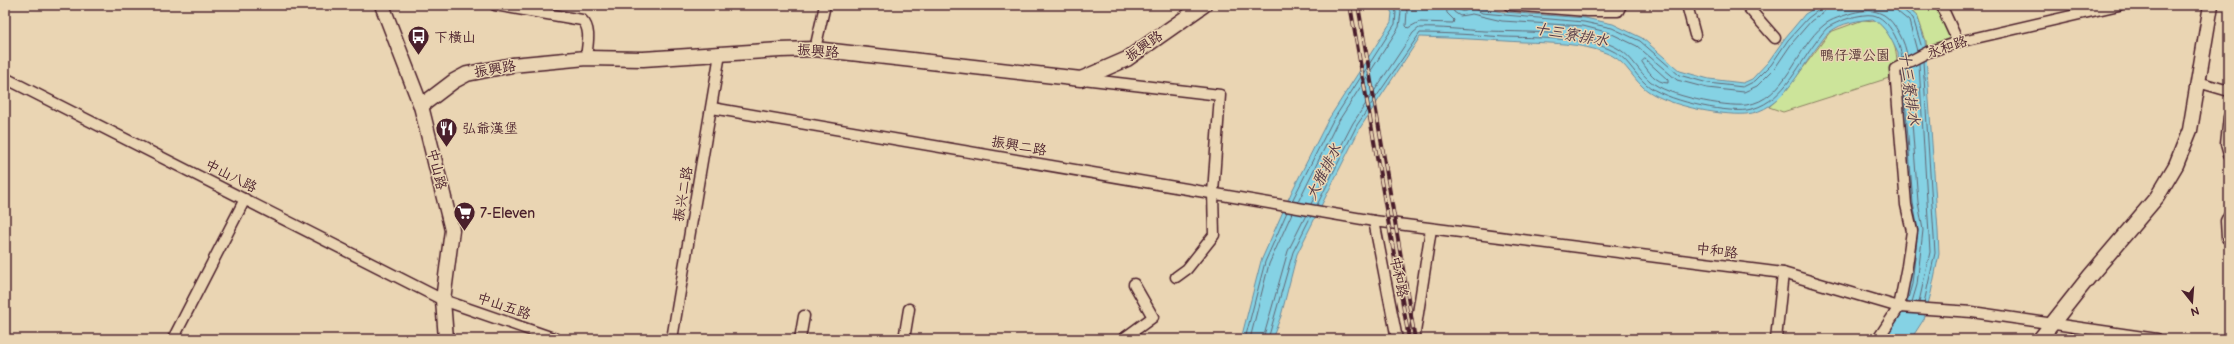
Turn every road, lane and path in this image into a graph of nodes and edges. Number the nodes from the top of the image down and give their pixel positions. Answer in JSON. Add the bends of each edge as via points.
{"nodes":[{"id":1,"x":382,"y":5,"type":"edge"},
{"id":2,"x":495,"y":5,"type":"edge"},
{"id":3,"x":825,"y":5,"type":"edge"},
{"id":4,"x":1204,"y":5,"type":"edge"},
{"id":5,"x":1508,"y":5,"type":"edge"},
{"id":6,"x":1621,"y":5,"type":"edge"},
{"id":7,"x":1687,"y":5,"type":"edge"},
{"id":8,"x":1746,"y":5,"type":"edge"},
{"id":9,"x":1941,"y":5,"type":"edge"},
{"id":10,"x":2119,"y":5,"type":"edge"},
{"id":11,"x":2211,"y":5,"type":"edge"},
{"id":12,"x":1695,"y":35,"type":"dead end"},
{"id":13,"x":1775,"y":38,"type":"dead end"},
{"id":14,"x":1958,"y":42,"type":"junction"},
{"id":15,"x":815,"y":49,"type":"junction"},
{"id":16,"x":720,"y":54,"type":"junction"},
{"id":17,"x":586,"y":58,"type":"junction"},
{"id":18,"x":5,"y":78,"type":"edge"},
{"id":19,"x":1081,"y":79,"type":"junction"},
{"id":20,"x":2198,"y":82,"type":"junction"},
{"id":21,"x":2229,"y":91,"type":"edge"},
{"id":22,"x":421,"y":106,"type":"junction"},
{"id":23,"x":712,"y":108,"type":"junction"},
{"id":24,"x":2229,"y":117,"type":"edge"},
{"id":25,"x":2229,"y":155,"type":"edge"},
{"id":26,"x":1213,"y":193,"type":"junction"},
{"id":27,"x":245,"y":199,"type":"junction"},
{"id":28,"x":1321,"y":212,"type":"joint"},
{"id":29,"x":2229,"y":215,"type":"edge"},
{"id":30,"x":1374,"y":221,"type":"junction"},
{"id":31,"x":1431,"y":229,"type":"junction"},
{"id":32,"x":2229,"y":239,"type":"edge"},
{"id":33,"x":1783,"y":273,"type":"junction"},
{"id":34,"x":1176,"y":277,"type":"dead end"},
{"id":35,"x":1134,"y":284,"type":"dead end"},
{"id":36,"x":443,"y":300,"type":"junction"},
{"id":37,"x":1900,"y":307,"type":"junction"},
{"id":38,"x":909,"y":308,"type":"dead end"},
{"id":39,"x":804,"y":316,"type":"dead end"},
{"id":40,"x":2053,"y":323,"type":"junction"},
{"id":41,"x":173,"y":339,"type":"edge"},
{"id":42,"x":446,"y":339,"type":"edge"},
{"id":43,"x":556,"y":339,"type":"edge"},
{"id":44,"x":672,"y":339,"type":"edge"},
{"id":45,"x":800,"y":339,"type":"edge"},
{"id":46,"x":904,"y":339,"type":"edge"},
{"id":47,"x":1123,"y":339,"type":"edge"},
{"id":48,"x":1397,"y":339,"type":"edge"},
{"id":49,"x":1414,"y":339,"type":"edge"},
{"id":50,"x":1776,"y":339,"type":"edge"},
{"id":51,"x":1878,"y":339,"type":"edge"},
{"id":52,"x":2040,"y":339,"type":"edge"},
{"id":53,"x":2157,"y":339,"type":"edge"}],
"edges":[{"from":1,"to":22,"type":"street","name":"中山路"},
{"from":2,"to":17,"type":"street","via":[[582,20],[586,24],[588,37]]},
{"from":3,"to":15,"type":"street"},
{"from":4,"to":19,"type":"street","name":"振興路","via":[[1127,59]]},
{"from":5,"to":6,"type":"street","via":[[1587,11],[1618,10]]},
{"from":7,"to":12,"type":"street"},
{"from":8,"to":13,"type":"street"},
{"from":9,"to":14,"type":"street"},
{"from":10,"to":14,"type":"street","name":"永和路"},
{"from":11,"to":20,"type":"street"},
{"from":14,"to":37,"type":"street","name":"永和路","via":[[1928,52],[1895,69],[1906,204],[1912,231]]},
{"from":15,"to":16,"type":"street","name":"振興路"},
{"from":15,"to":19,"type":"street","name":"振興路"},
{"from":16,"to":17,"type":"street","name":"振興路","via":[[643,59]]},
{"from":16,"to":23,"type":"street","name":"振兴二路"},
{"from":17,"to":22,"type":"street","name":"振興路","via":[[512,65],[467,74]]},
{"from":18,"to":27,"type":"street","name":"中山八路"},
{"from":19,"to":26,"type":"street","via":[[1220,95]]},
{"from":20,"to":21,"type":"street"},
{"from":20,"to":40,"type":"street","via":[[2190,130],[2176,165],[2157,197]]},
{"from":22,"to":36,"type":"street","name":"中山路","via":[[452,230]]},
{"from":23,"to":26,"type":"street","name":"振興二路"},
{"from":23,"to":44,"type":"street","name":"振兴二路"},
{"from":24,"to":25,"type":"street","via":[[2226,144]]},
{"from":26,"to":28,"type":"street","name":"振興二路"},
{"from":26,"to":34,"type":"street","via":[[1214,235],[1186,269]]},
{"from":27,"to":36,"type":"street","name":"中山八路"},
{"from":27,"to":41,"type":"street"},
{"from":28,"to":30,"type":"street","name":"中和路"},
{"from":29,"to":32,"type":"street","via":[[2226,221]]},
{"from":30,"to":31,"type":"street","name":"中和路"},
{"from":30,"to":48,"type":"street","name":"中和路"},
{"from":31,"to":33,"type":"street","name":"中和路"},
{"from":31,"to":49,"type":"street"},
{"from":33,"to":37,"type":"street","name":"中和路"},
{"from":33,"to":50,"type":"street"},
{"from":35,"to":47,"type":"street","via":[[1153,317]]},
{"from":36,"to":42,"type":"street","name":"中山路"},
{"from":36,"to":43,"type":"street","name":"中山五路"},
{"from":37,"to":40,"type":"street","name":"中和路"},
{"from":37,"to":51,"type":"street"},
{"from":38,"to":46,"type":"street"},
{"from":39,"to":45,"type":"street"},
{"from":40,"to":52,"type":"street"},
{"from":40,"to":53,"type":"street"}]}
